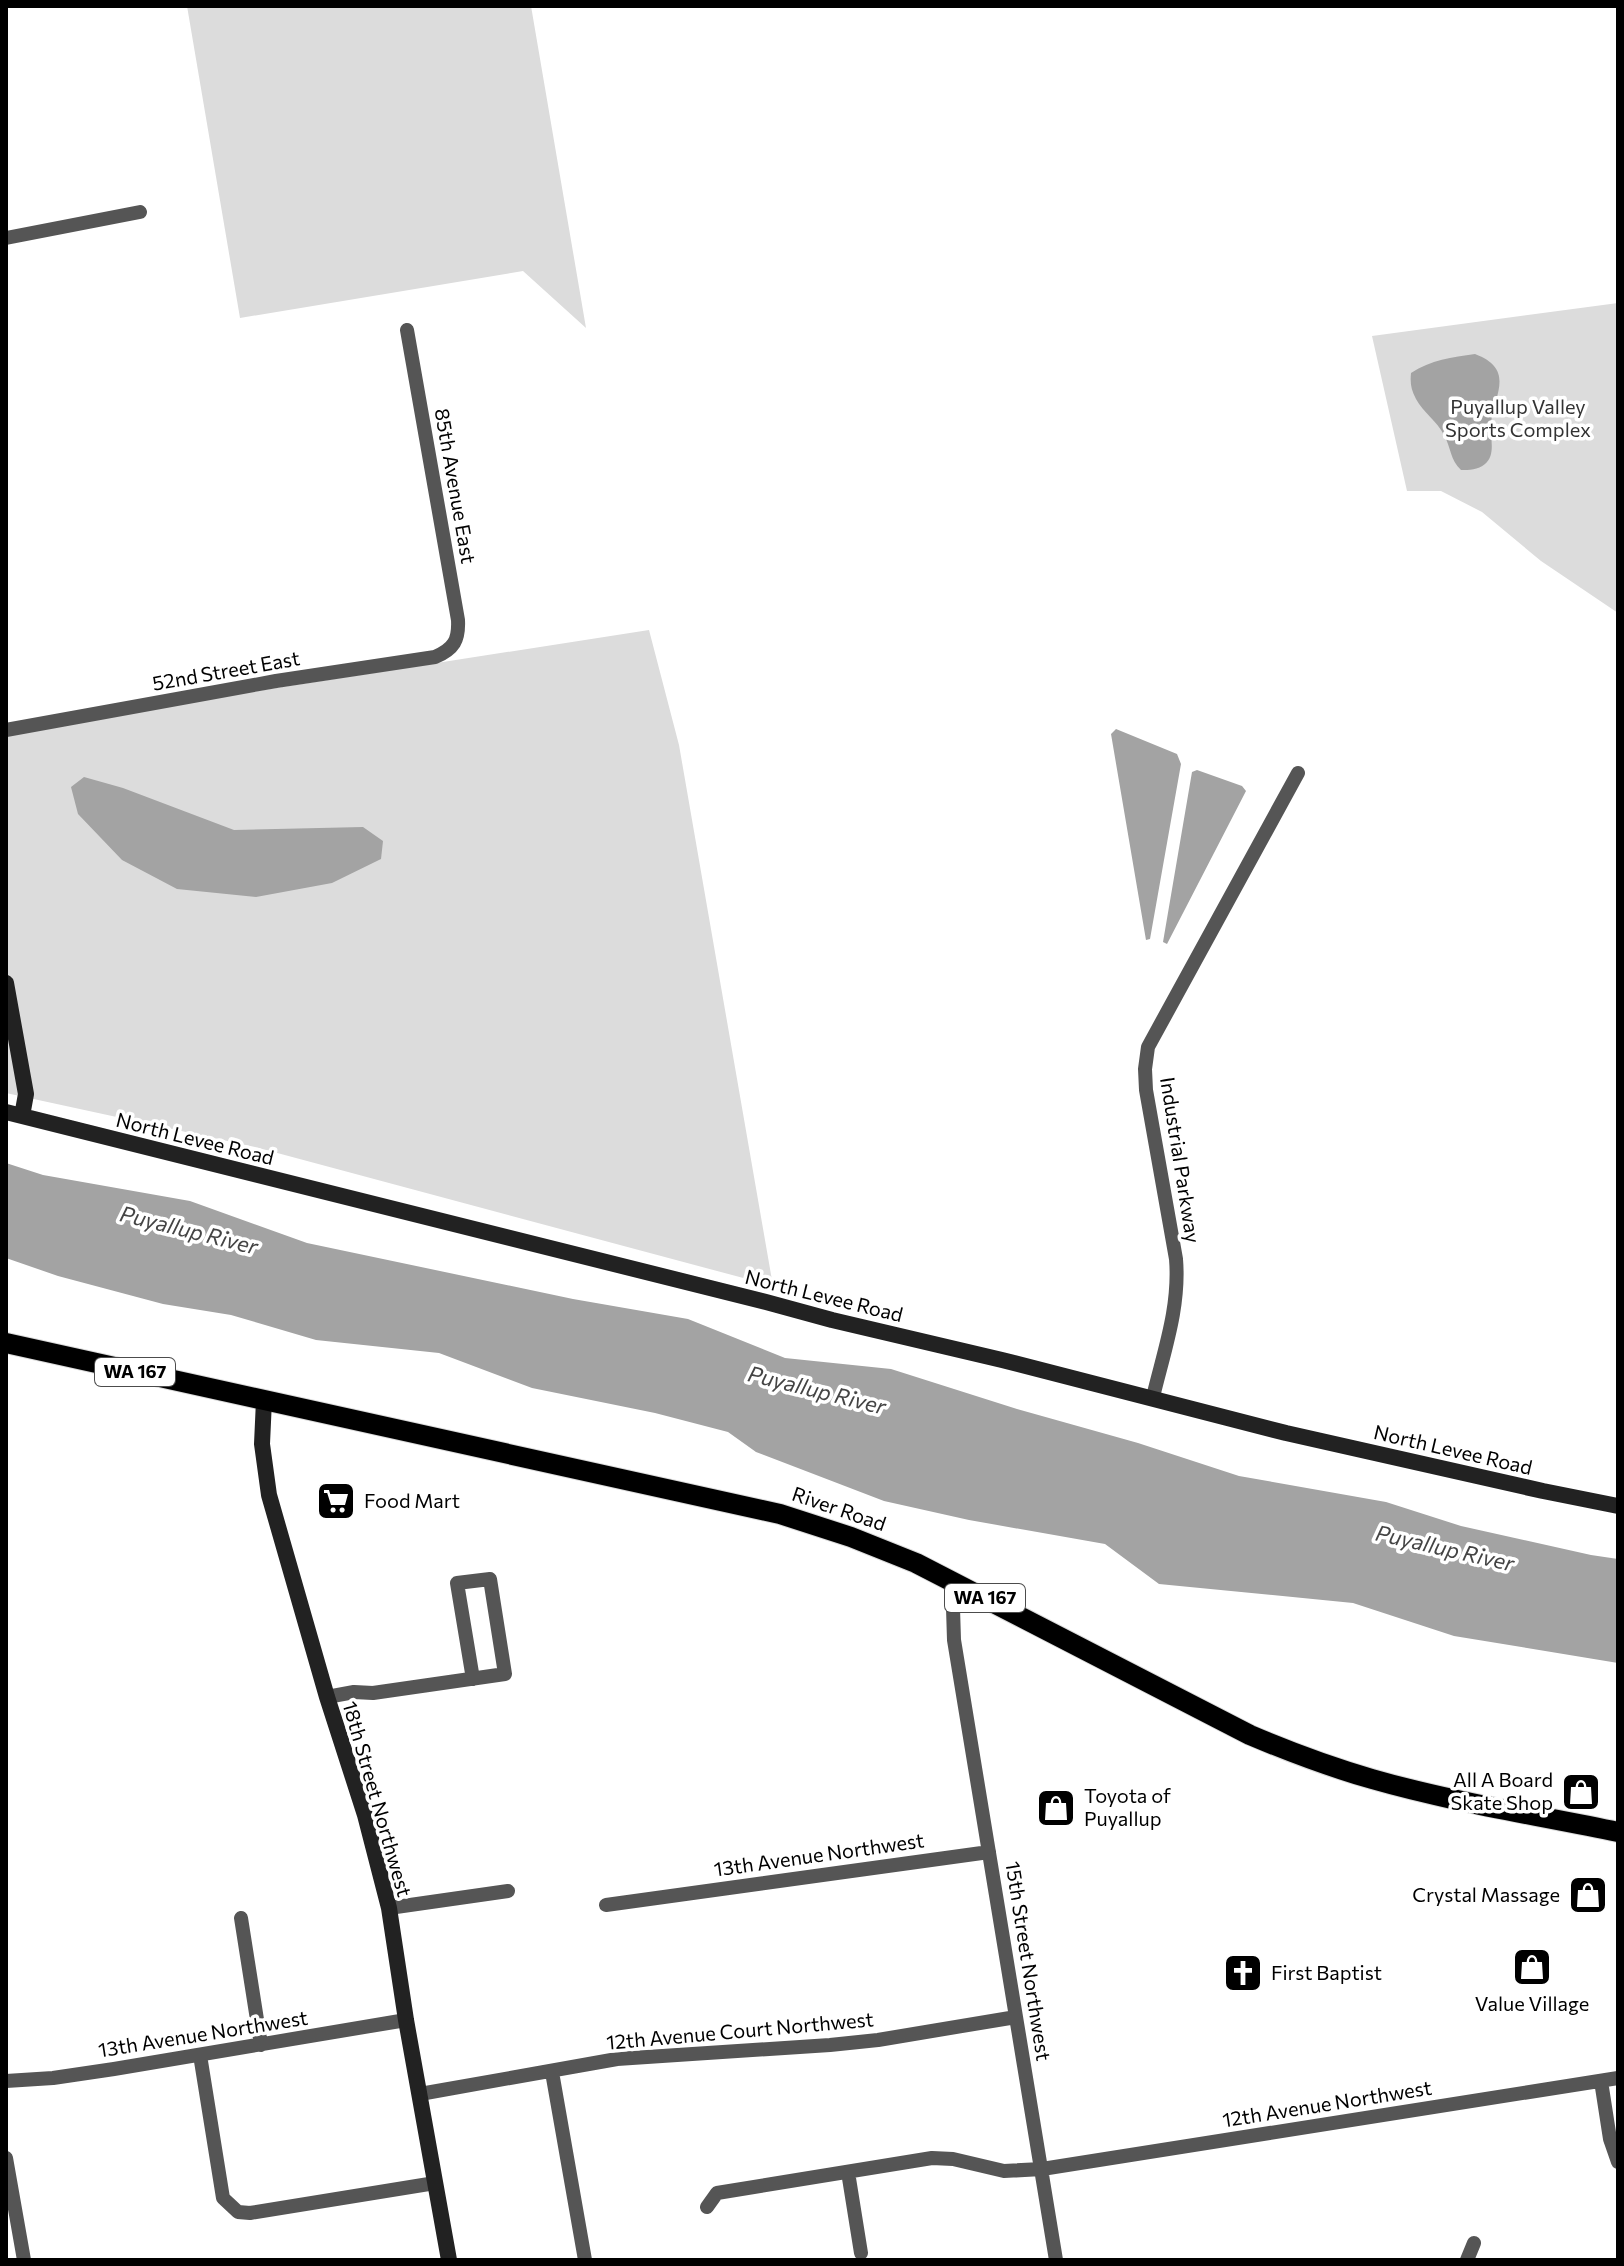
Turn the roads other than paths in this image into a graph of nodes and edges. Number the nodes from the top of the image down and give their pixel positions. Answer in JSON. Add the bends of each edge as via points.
{"nodes":[{"id":1,"x":140,"y":212,"type":"dead end"},
{"id":2,"x":6,"y":238,"type":"edge"},
{"id":3,"x":407,"y":330,"type":"dead end"},
{"id":4,"x":451,"y":649,"type":"joint"},
{"id":5,"x":6,"y":730,"type":"edge"},
{"id":6,"x":1298,"y":773,"type":"dead end"},
{"id":7,"x":6,"y":983,"type":"edge"},
{"id":8,"x":14,"y":1114,"type":"edge"},
{"id":9,"x":6,"y":1343,"type":"edge"},
{"id":10,"x":1153,"y":1397,"type":"junction"},
{"id":11,"x":264,"y":1400,"type":"junction"},
{"id":12,"x":1618,"y":1506,"type":"edge"},
{"id":13,"x":959,"y":1584,"type":"junction"},
{"id":14,"x":473,"y":1679,"type":"junction"},
{"id":15,"x":327,"y":1697,"type":"junction"},
{"id":16,"x":1618,"y":1832,"type":"edge"},
{"id":17,"x":989,"y":1852,"type":"junction"},
{"id":18,"x":508,"y":1891,"type":"dead end"},
{"id":19,"x":606,"y":1905,"type":"dead end"},
{"id":20,"x":389,"y":1908,"type":"junction"},
{"id":21,"x":241,"y":1918,"type":"dead end"},
{"id":22,"x":1016,"y":2017,"type":"junction"},
{"id":23,"x":406,"y":2020,"type":"junction"},
{"id":24,"x":261,"y":2045,"type":"junction"},
{"id":25,"x":200,"y":2055,"type":"junction"},
{"id":26,"x":552,"y":2072,"type":"junction"},
{"id":27,"x":1618,"y":2078,"type":"edge"},
{"id":28,"x":6,"y":2081,"type":"edge"},
{"id":29,"x":1601,"y":2081,"type":"junction"},
{"id":30,"x":420,"y":2094,"type":"junction"},
{"id":31,"x":6,"y":2158,"type":"edge"},
{"id":32,"x":1618,"y":2162,"type":"edge"},
{"id":33,"x":1042,"y":2169,"type":"junction"},
{"id":34,"x":848,"y":2172,"type":"junction"},
{"id":35,"x":435,"y":2183,"type":"junction"},
{"id":36,"x":707,"y":2207,"type":"dead end"},
{"id":37,"x":1474,"y":2243,"type":"dead end"},
{"id":38,"x":861,"y":2253,"type":"dead end"},
{"id":39,"x":24,"y":2260,"type":"edge"},
{"id":40,"x":449,"y":2260,"type":"edge"},
{"id":41,"x":585,"y":2260,"type":"edge"},
{"id":42,"x":1056,"y":2260,"type":"edge"},
{"id":43,"x":1467,"y":2260,"type":"edge"}],
"edges":[{"from":1,"to":2,"type":"street"},
{"from":3,"to":4,"type":"street","name":"85th Avenue East","via":[[458,620]]},
{"from":4,"to":5,"type":"street","name":"52nd Street East","via":[[435,657]]},
{"from":6,"to":10,"type":"street","name":"Industrial Parkway","via":[[1148,1047],[1146,1090],[1178,1278]]},
{"from":7,"to":8,"type":"street","via":[[26,1094]]},
{"from":8,"to":10,"type":"street","name":"North Levee Road"},
{"from":9,"to":11,"type":"main road","name":"River Road","number":"WA 167"},
{"from":10,"to":12,"type":"street","name":"North Levee Road","via":[[1286,1433]]},
{"from":11,"to":13,"type":"main road","name":"River Road","number":"WA 167","via":[[780,1514],[881,1548]]},
{"from":11,"to":15,"type":"street","name":"18th Street Northwest","via":[[262,1444],[269,1495]]},
{"from":13,"to":16,"type":"main road","name":"River Road","number":"WA 167","via":[[1277,1746],[1406,1788]]},
{"from":13,"to":17,"type":"street","name":"15th Street Northwest","via":[[953,1622]]},
{"from":14,"to":14,"type":"street","via":[[457,1583],[490,1579],[505,1674]]},
{"from":14,"to":15,"type":"street"},
{"from":15,"to":20,"type":"street","name":"18th Street Northwest"},
{"from":17,"to":19,"type":"street","name":"13th Avenue Northwest"},
{"from":17,"to":22,"type":"street","name":"15th Street Northwest"},
{"from":18,"to":20,"type":"street"},
{"from":20,"to":23,"type":"street","name":"18th Street Northwest"},
{"from":21,"to":24,"type":"street"},
{"from":22,"to":26,"type":"street","name":"12th Avenue Court Northwest","via":[[878,2040],[617,2059]]},
{"from":22,"to":33,"type":"street","name":"15th Street Northwest"},
{"from":23,"to":24,"type":"street","name":"13th Avenue Northwest"},
{"from":23,"to":30,"type":"street","name":"18th Street Northwest"},
{"from":24,"to":25,"type":"street","name":"13th Avenue Northwest"},
{"from":25,"to":28,"type":"street","name":"13th Avenue Northwest"},
{"from":25,"to":35,"type":"street","via":[[223,2198],[238,2212]]},
{"from":26,"to":30,"type":"street","name":"12th Avenue Court Northwest"},
{"from":26,"to":41,"type":"street"},
{"from":27,"to":29,"type":"street","name":"12th Avenue Northwest"},
{"from":29,"to":32,"type":"street"},
{"from":29,"to":33,"type":"street","name":"12th Avenue Northwest"},
{"from":30,"to":35,"type":"street","name":"18th Street Northwest"},
{"from":31,"to":39,"type":"street"},
{"from":33,"to":34,"type":"street","name":"12th Avenue Northwest","via":[[1004,2171],[932,2158]]},
{"from":33,"to":42,"type":"street","name":"15th Street Northwest"},
{"from":34,"to":36,"type":"street","name":"12th Avenue Northwest","via":[[717,2193]]},
{"from":34,"to":38,"type":"street"},
{"from":35,"to":40,"type":"street","name":"18th Street Northwest"},
{"from":37,"to":43,"type":"street"}]}
